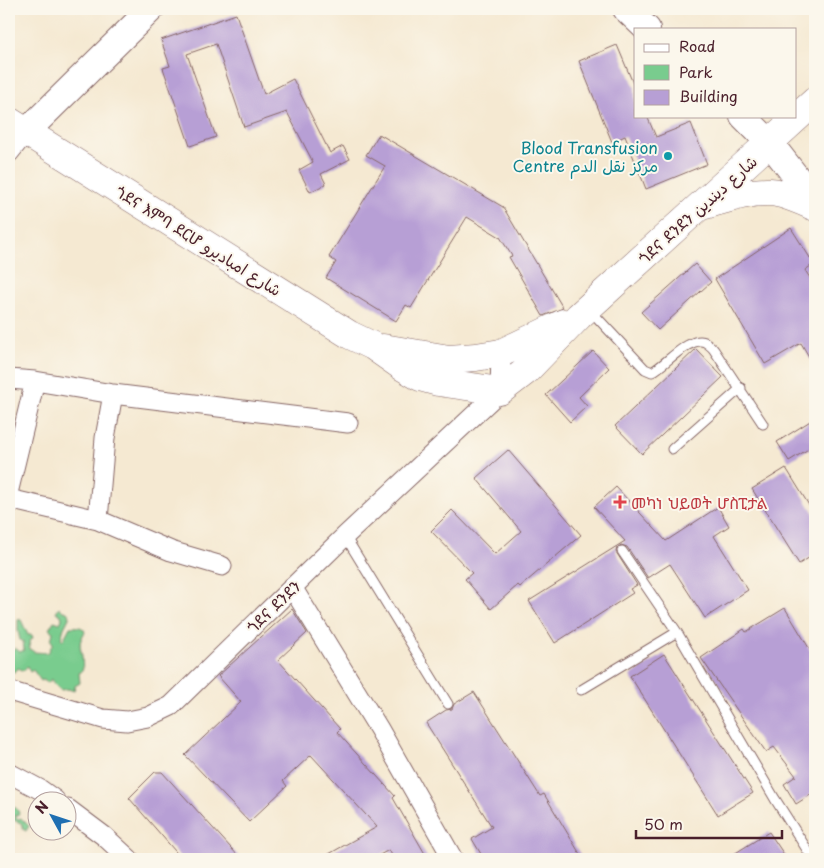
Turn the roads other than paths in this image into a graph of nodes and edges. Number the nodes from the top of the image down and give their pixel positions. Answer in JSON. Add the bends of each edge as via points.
{"nodes":[{"id":1,"x":151,"y":9,"type":"edge"},
{"id":2,"x":626,"y":9,"type":"edge"},
{"id":3,"x":646,"y":28,"type":"edge"},
{"id":4,"x":815,"y":102,"type":"edge"},
{"id":5,"x":745,"y":118,"type":"edge"},
{"id":6,"x":18,"y":127,"type":"edge"},
{"id":7,"x":770,"y":143,"type":"junction"},
{"id":8,"x":9,"y":153,"type":"edge"},
{"id":9,"x":815,"y":201,"type":"edge"},
{"id":10,"x":701,"y":206,"type":"junction"},
{"id":11,"x":815,"y":207,"type":"edge"},
{"id":12,"x":583,"y":312,"type":"junction"},
{"id":13,"x":373,"y":346,"type":"junction"},
{"id":14,"x":488,"y":355,"type":"junction"},
{"id":15,"x":9,"y":378,"type":"edge"},
{"id":16,"x":35,"y":381,"type":"junction"},
{"id":17,"x":469,"y":388,"type":"junction"},
{"id":18,"x":741,"y":388,"type":"junction"},
{"id":19,"x":500,"y":391,"type":"junction"},
{"id":20,"x":113,"y":394,"type":"junction"},
{"id":21,"x":469,"y":419,"type":"junction"},
{"id":22,"x":348,"y":423,"type":"dead end"},
{"id":23,"x":763,"y":424,"type":"dead end"},
{"id":24,"x":672,"y":449,"type":"dead end"},
{"id":25,"x":9,"y":489,"type":"edge"},
{"id":26,"x":9,"y":499,"type":"edge"},
{"id":27,"x":98,"y":520,"type":"junction"},
{"id":28,"x":345,"y":536,"type":"junction"},
{"id":29,"x":622,"y":551,"type":"dead end"},
{"id":30,"x":222,"y":566,"type":"dead end"},
{"id":31,"x":292,"y":587,"type":"junction"},
{"id":32,"x":677,"y":632,"type":"junction"},
{"id":33,"x":581,"y":690,"type":"dead end"},
{"id":34,"x":9,"y":691,"type":"edge"},
{"id":35,"x":448,"y":704,"type":"dead end"},
{"id":36,"x":9,"y":773,"type":"edge"},
{"id":37,"x":41,"y":790,"type":"edge"},
{"id":38,"x":78,"y":816,"type":"edge"},
{"id":39,"x":129,"y":859,"type":"edge"},
{"id":40,"x":453,"y":859,"type":"edge"},
{"id":41,"x":813,"y":859,"type":"edge"}],
"edges":[{"from":1,"to":6,"type":"street"},
{"from":2,"to":3,"type":"street"},
{"from":4,"to":7,"type":"main road","name":"ጎደና ደንደን شارع ديندين"},
{"from":5,"to":7,"type":"street"},
{"from":6,"to":8,"type":"street"},
{"from":6,"to":13,"type":"main road","name":"ጎደና እምባ ደርሆ شارع امباديرو"},
{"from":7,"to":9,"type":"street"},
{"from":7,"to":10,"type":"main road","name":"ጎደና ደንደን شارع ديندين"},
{"from":10,"to":11,"type":"main road","via":[[751,193],[772,192]]},
{"from":10,"to":12,"type":"main road","name":"ጎደና ደንደን شارع ديندين"},
{"from":12,"to":14,"type":"main road","name":"ጎደና ደንደን شارع ديندين"},
{"from":12,"to":18,"type":"lane","via":[[645,370],[652,372],[695,340],[704,341]]},
{"from":12,"to":19,"type":"main road","name":"ጎደና ደንደን شارع ديندين","via":[[526,371]]},
{"from":13,"to":14,"type":"main road","name":"ጎደና እምባ ደርሆ شارع امباديرو","via":[[449,359]]},
{"from":13,"to":17,"type":"main road","name":"ጎደና እምባ ደርሆ شارع امباديرو","via":[[420,376]]},
{"from":14,"to":17,"type":"street"},
{"from":14,"to":19,"type":"street"},
{"from":15,"to":16,"type":"street"},
{"from":16,"to":20,"type":"street"},
{"from":16,"to":25,"type":"street"},
{"from":17,"to":19,"type":"main road"},
{"from":17,"to":21,"type":"street"},
{"from":18,"to":23,"type":"lane"},
{"from":18,"to":24,"type":"lane"},
{"from":19,"to":21,"type":"street","name":"ጎደና ደንደን"},
{"from":20,"to":22,"type":"street"},
{"from":20,"to":27,"type":"street"},
{"from":21,"to":28,"type":"street","name":"ጎደና ደንደን"},
{"from":26,"to":27,"type":"street"},
{"from":27,"to":30,"type":"street","via":[[171,551]]},
{"from":28,"to":31,"type":"street","name":"ጎደና ደንደን"},
{"from":28,"to":35,"type":"lane"},
{"from":29,"to":32,"type":"lane"},
{"from":31,"to":34,"type":"street","name":"ጎደና ደንደን","via":[[171,706],[148,717],[127,721],[103,719]]},
{"from":31,"to":40,"type":"street","via":[[379,729]]},
{"from":32,"to":33,"type":"lane"},
{"from":32,"to":41,"type":"lane"},
{"from":36,"to":37,"type":"street"},
{"from":38,"to":39,"type":"street"}]}
